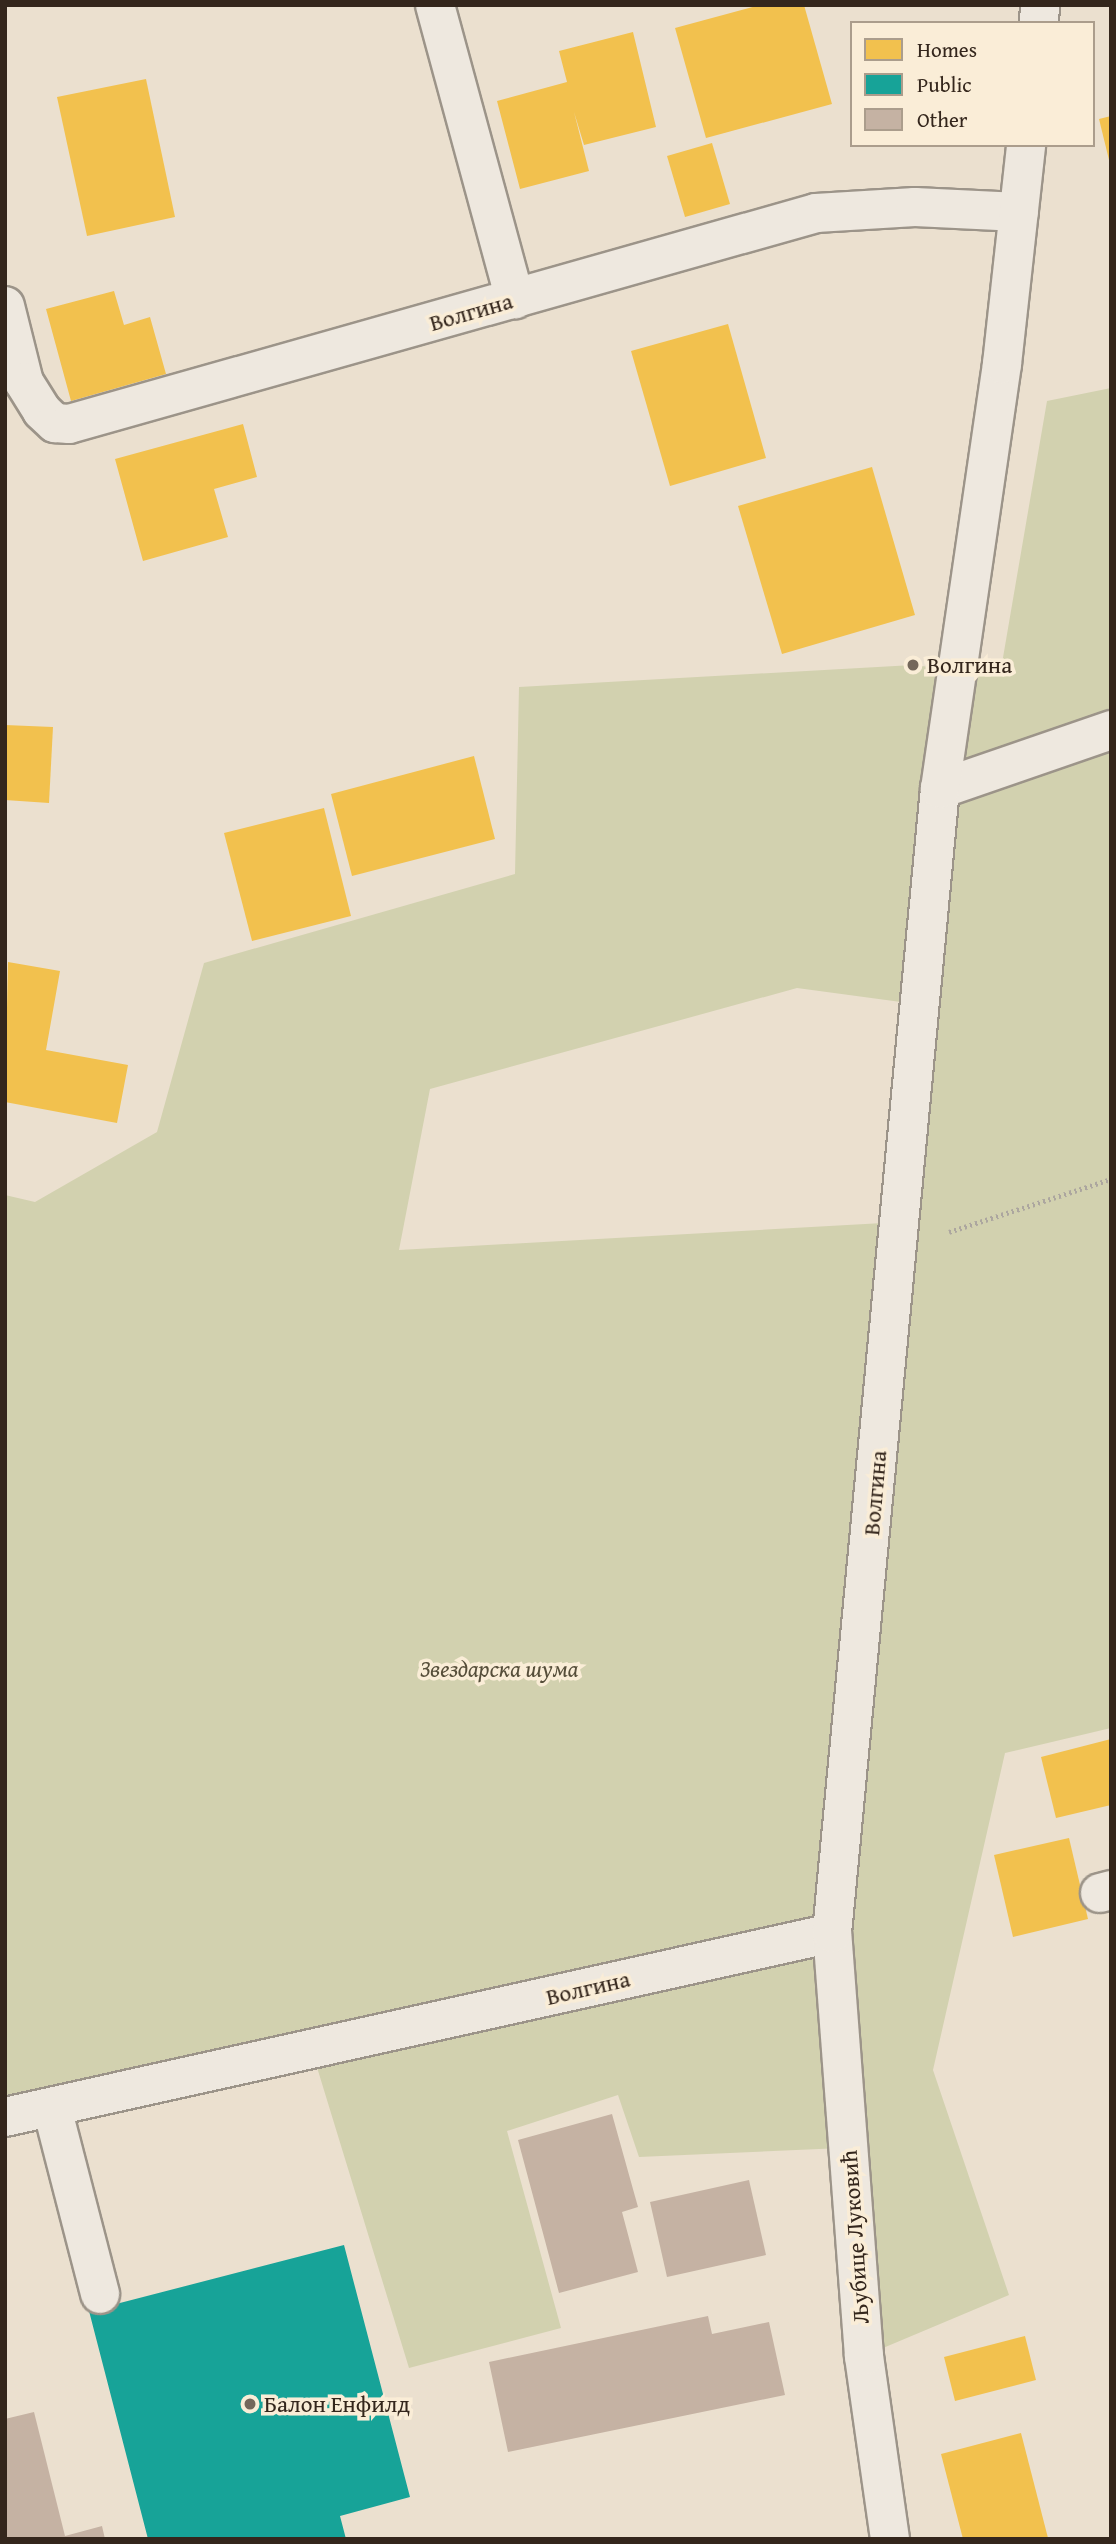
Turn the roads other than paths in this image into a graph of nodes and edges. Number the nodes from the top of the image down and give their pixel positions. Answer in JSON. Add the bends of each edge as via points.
{"nodes":[{"id":1,"x":436,"y":5,"type":"edge"},
{"id":2,"x":1026,"y":147,"type":"edge"},
{"id":3,"x":1019,"y":212,"type":"junction"},
{"id":4,"x":516,"y":299,"type":"junction"},
{"id":5,"x":5,"y":306,"type":"edge"},
{"id":6,"x":1111,"y":730,"type":"edge"},
{"id":7,"x":940,"y":789,"type":"junction"},
{"id":8,"x":832,"y":1933,"type":"junction"},
{"id":9,"x":52,"y":2108,"type":"junction"},
{"id":10,"x":5,"y":2117,"type":"edge"},
{"id":11,"x":100,"y":2294,"type":"dead end"},
{"id":12,"x":890,"y":2539,"type":"edge"}],
"edges":[{"from":1,"to":4,"type":"street"},
{"from":2,"to":3,"type":"street","name":"Волгина"},
{"from":3,"to":4,"type":"street","name":"Волгина","via":[[915,207],[816,213]]},
{"from":3,"to":7,"type":"street","name":"Волгина","via":[[1002,364]]},
{"from":4,"to":5,"type":"street","name":"Волгина","via":[[69,424],[55,424],[24,382]]},
{"from":6,"to":7,"type":"street"},
{"from":7,"to":8,"type":"street","name":"Волгина"},
{"from":8,"to":9,"type":"street","name":"Волгина"},
{"from":8,"to":12,"type":"street","name":"Љубице Луковић","via":[[864,2356]]},
{"from":9,"to":10,"type":"street","name":"Волгина"},
{"from":9,"to":11,"type":"street"}]}
